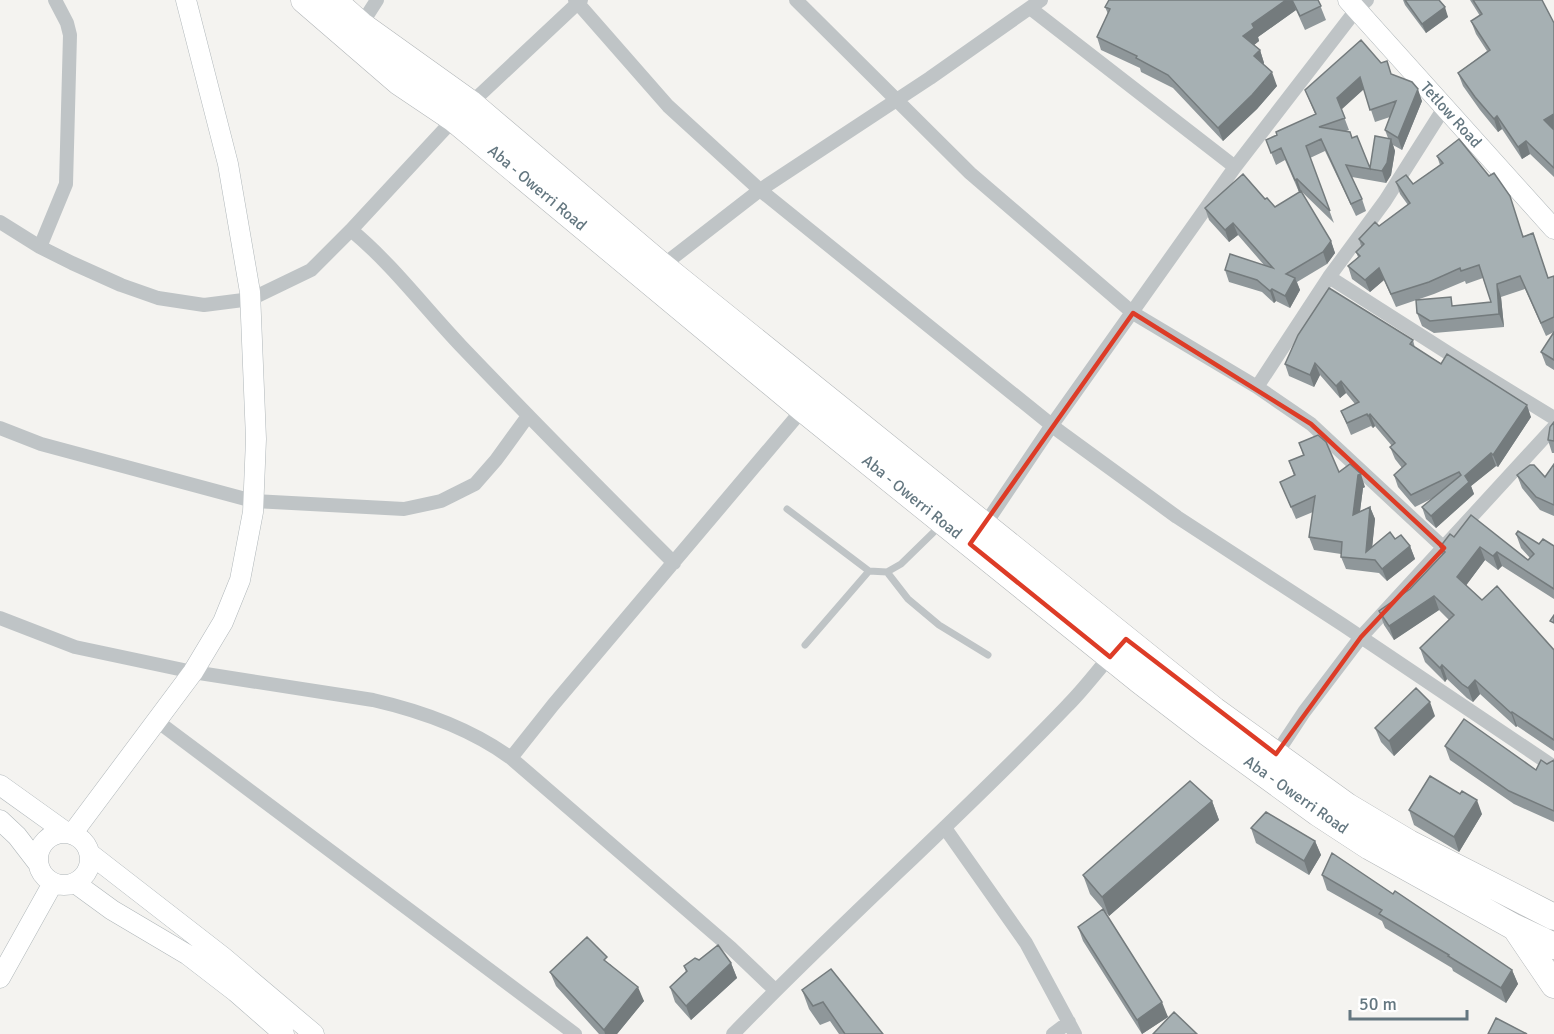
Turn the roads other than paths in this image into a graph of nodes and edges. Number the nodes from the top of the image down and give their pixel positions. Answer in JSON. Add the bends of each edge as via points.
{"nodes":[{"id":1,"x":55,"y":0,"type":"edge"},
{"id":2,"x":186,"y":0,"type":"edge"},
{"id":3,"x":304,"y":0,"type":"edge"},
{"id":4,"x":333,"y":0,"type":"edge"},
{"id":5,"x":377,"y":0,"type":"edge"},
{"id":6,"x":796,"y":0,"type":"edge"},
{"id":7,"x":577,"y":1,"type":"edge"},
{"id":8,"x":1357,"y":3,"type":"edge"},
{"id":9,"x":1035,"y":4,"type":"edge"},
{"id":10,"x":361,"y":25,"type":"junction"},
{"id":11,"x":894,"y":100,"type":"junction"},
{"id":12,"x":1444,"y":108,"type":"junction"},
{"id":13,"x":462,"y":111,"type":"junction"},
{"id":14,"x":1235,"y":167,"type":"junction"},
{"id":15,"x":760,"y":189,"type":"junction"},
{"id":16,"x":0,"y":222,"type":"edge"},
{"id":17,"x":1554,"y":229,"type":"edge"},
{"id":18,"x":351,"y":230,"type":"junction"},
{"id":19,"x":40,"y":247,"type":"junction"},
{"id":20,"x":662,"y":266,"type":"junction"},
{"id":21,"x":1329,"y":277,"type":"junction"},
{"id":22,"x":251,"y":299,"type":"junction"},
{"id":23,"x":1133,"y":313,"type":"junction"},
{"id":24,"x":1257,"y":387,"type":"junction"},
{"id":25,"x":803,"y":409,"type":"junction"},
{"id":26,"x":528,"y":416,"type":"junction"},
{"id":27,"x":1554,"y":418,"type":"edge"},
{"id":28,"x":1052,"y":425,"type":"junction"},
{"id":29,"x":1554,"y":427,"type":"edge"},
{"id":30,"x":0,"y":428,"type":"edge"},
{"id":31,"x":253,"y":501,"type":"junction"},
{"id":32,"x":787,"y":508,"type":"dead end"},
{"id":33,"x":943,"y":523,"type":"junction"},
{"id":34,"x":977,"y":535,"type":"junction"},
{"id":35,"x":1444,"y":548,"type":"junction"},
{"id":36,"x":674,"y":563,"type":"junction"},
{"id":37,"x":869,"y":570,"type":"junction"},
{"id":38,"x":886,"y":572,"type":"junction"},
{"id":39,"x":0,"y":618,"type":"edge"},
{"id":40,"x":1361,"y":637,"type":"junction"},
{"id":41,"x":805,"y":645,"type":"dead end"},
{"id":42,"x":1118,"y":648,"type":"junction"},
{"id":43,"x":988,"y":655,"type":"dead end"},
{"id":44,"x":193,"y":672,"type":"junction"},
{"id":45,"x":157,"y":721,"type":"junction"},
{"id":46,"x":511,"y":758,"type":"junction"},
{"id":47,"x":1269,"y":763,"type":"junction"},
{"id":48,"x":1554,"y":767,"type":"edge"},
{"id":49,"x":0,"y":785,"type":"edge"},
{"id":50,"x":0,"y":820,"type":"edge"},
{"id":51,"x":945,"y":828,"type":"junction"},
{"id":52,"x":70,"y":833,"type":"junction"},
{"id":53,"x":89,"y":853,"type":"junction"},
{"id":54,"x":37,"y":862,"type":"junction"},
{"id":55,"x":53,"y":883,"type":"junction"},
{"id":56,"x":75,"y":883,"type":"junction"},
{"id":57,"x":1554,"y":894,"type":"edge"},
{"id":58,"x":1519,"y":900,"type":"junction"},
{"id":59,"x":1554,"y":917,"type":"edge"},
{"id":60,"x":1514,"y":927,"type":"junction"},
{"id":61,"x":1554,"y":946,"type":"edge"},
{"id":62,"x":0,"y":978,"type":"edge"},
{"id":63,"x":1554,"y":985,"type":"edge"},
{"id":64,"x":775,"y":990,"type":"junction"},
{"id":65,"x":1072,"y":1028,"type":"edge"},
{"id":66,"x":284,"y":1034,"type":"edge"},
{"id":67,"x":314,"y":1034,"type":"edge"},
{"id":68,"x":575,"y":1034,"type":"edge"},
{"id":69,"x":733,"y":1034,"type":"edge"},
{"id":70,"x":1053,"y":1034,"type":"edge"}],
"edges":[{"from":1,"to":19,"type":"street","via":[[70,35],[66,184]]},
{"from":2,"to":22,"type":"street","via":[[228,164]]},
{"from":3,"to":13,"type":"highway","name":"Aba - Owerri Road","via":[[399,82]]},
{"from":4,"to":10,"type":"highway","name":"Aba - Owerri Road"},
{"from":5,"to":10,"type":"street"},
{"from":6,"to":11,"type":"street"},
{"from":7,"to":13,"type":"street"},
{"from":7,"to":15,"type":"street","via":[[669,106]]},
{"from":8,"to":12,"type":"street","name":"Tetlow Road"},
{"from":8,"to":14,"type":"street"},
{"from":9,"to":11,"type":"street"},
{"from":9,"to":14,"type":"street"},
{"from":10,"to":13,"type":"highway","name":"Aba - Owerri Road"},
{"from":11,"to":15,"type":"street"},
{"from":11,"to":23,"type":"street","via":[[970,173]]},
{"from":12,"to":17,"type":"street","name":"Tetlow Road"},
{"from":12,"to":21,"type":"street","via":[[1385,201]]},
{"from":13,"to":18,"type":"street"},
{"from":13,"to":20,"type":"highway","name":"Aba - Owerri Road"},
{"from":13,"to":25,"type":"highway","name":"Aba - Owerri Road"},
{"from":14,"to":23,"type":"street"},
{"from":15,"to":20,"type":"street"},
{"from":15,"to":28,"type":"street"},
{"from":16,"to":19,"type":"street"},
{"from":18,"to":22,"type":"street","via":[[311,270]]},
{"from":18,"to":26,"type":"street","via":[[375,250]]},
{"from":19,"to":22,"type":"street","via":[[158,298],[204,305]]},
{"from":20,"to":34,"type":"highway","name":"Aba - Owerri Road"},
{"from":21,"to":24,"type":"street"},
{"from":21,"to":27,"type":"street"},
{"from":22,"to":31,"type":"street","via":[[256,438]]},
{"from":23,"to":24,"type":"street"},
{"from":23,"to":28,"type":"street"},
{"from":24,"to":35,"type":"street","via":[[1311,424]]},
{"from":25,"to":33,"type":"highway","name":"Aba - Owerri Road"},
{"from":25,"to":36,"type":"street"},
{"from":26,"to":31,"type":"street","via":[[475,484],[441,501],[404,509]]},
{"from":26,"to":36,"type":"street"},
{"from":28,"to":34,"type":"street"},
{"from":28,"to":40,"type":"street","via":[[1177,517]]},
{"from":29,"to":35,"type":"street"},
{"from":30,"to":31,"type":"street","via":[[40,444]]},
{"from":31,"to":44,"type":"street","via":[[240,580],[223,622]]},
{"from":32,"to":37,"type":"lane"},
{"from":33,"to":34,"type":"highway","name":"Aba - Owerri Road"},
{"from":33,"to":38,"type":"lane","via":[[901,564]]},
{"from":34,"to":42,"type":"highway","name":"Aba - Owerri Road"},
{"from":35,"to":40,"type":"street"},
{"from":36,"to":46,"type":"street"},
{"from":37,"to":38,"type":"lane"},
{"from":37,"to":41,"type":"lane"},
{"from":38,"to":43,"type":"lane","via":[[939,625]]},
{"from":39,"to":44,"type":"street","via":[[75,647]]},
{"from":40,"to":47,"type":"street"},
{"from":40,"to":48,"type":"street"},
{"from":42,"to":47,"type":"highway","name":"Aba - Owerri Road","via":[[1208,734]]},
{"from":42,"to":51,"type":"street","via":[[1069,704]]},
{"from":44,"to":45,"type":"street"},
{"from":44,"to":46,"type":"street","via":[[393,704],[442,721],[490,743]]},
{"from":45,"to":52,"type":"street"},
{"from":45,"to":68,"type":"street"},
{"from":46,"to":64,"type":"street"},
{"from":47,"to":58,"type":"highway","name":"Aba - Owerri Road"},
{"from":47,"to":60,"type":"highway","name":"Aba - Owerri Road","via":[[1318,813],[1370,847]]},
{"from":49,"to":52,"type":"street"},
{"from":50,"to":54,"type":"street"},
{"from":51,"to":64,"type":"street"},
{"from":51,"to":65,"type":"street","via":[[1026,943]]},
{"from":52,"to":53,"type":"street","via":[[83,841]]},
{"from":52,"to":54,"type":"street","via":[[47,838]]},
{"from":53,"to":56,"type":"street","via":[[87,870]]},
{"from":53,"to":67,"type":"street"},
{"from":54,"to":55,"type":"street"},
{"from":55,"to":56,"type":"street"},
{"from":55,"to":62,"type":"street"},
{"from":56,"to":66,"type":"street","via":[[188,955]]},
{"from":57,"to":58,"type":"highway"},
{"from":58,"to":59,"type":"highway","name":"Aba - Owerri Road"},
{"from":60,"to":61,"type":"highway","name":"Aba - Owerri Road"},
{"from":60,"to":63,"type":"highway"},
{"from":64,"to":69,"type":"street"},
{"from":65,"to":70,"type":"street"}]}
